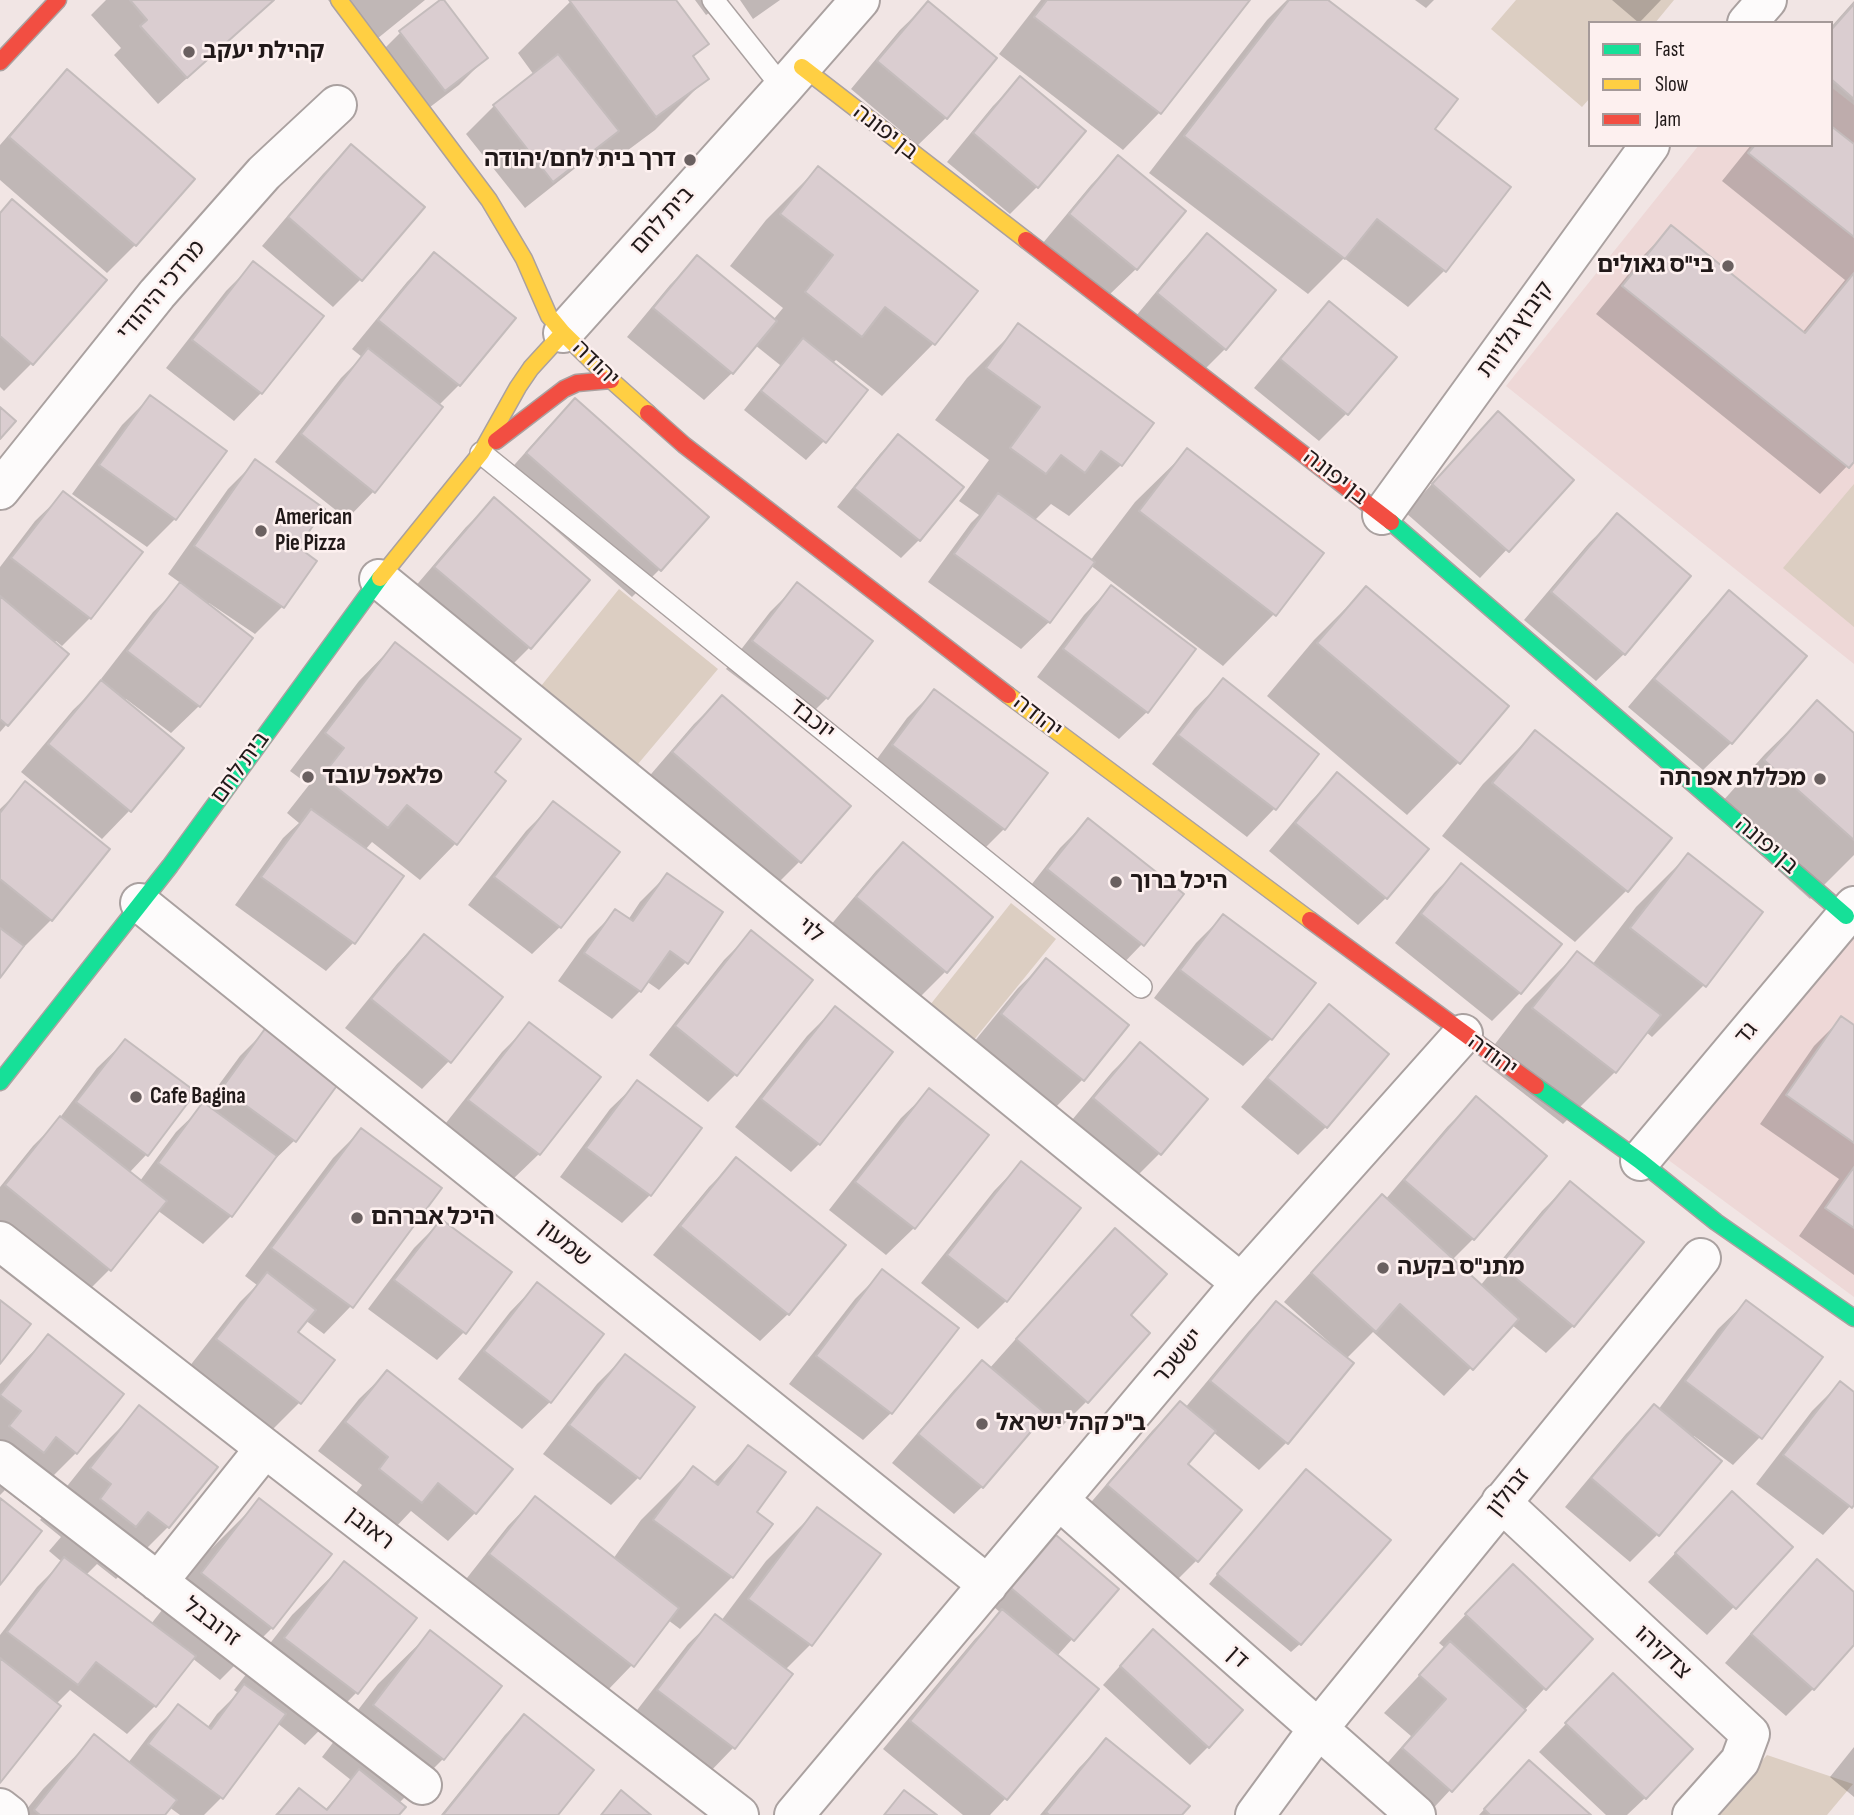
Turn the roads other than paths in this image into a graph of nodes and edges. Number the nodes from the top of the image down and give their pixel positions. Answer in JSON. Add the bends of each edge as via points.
{"nodes":[{"id":1,"x":58,"y":0,"type":"edge"},
{"id":2,"x":339,"y":0,"type":"edge"},
{"id":3,"x":713,"y":0,"type":"edge"},
{"id":4,"x":860,"y":0,"type":"edge"},
{"id":5,"x":1766,"y":0,"type":"edge"},
{"id":6,"x":1749,"y":21,"type":"edge"},
{"id":7,"x":0,"y":62,"type":"edge"},
{"id":8,"x":792,"y":78,"type":"junction"},
{"id":9,"x":337,"y":104,"type":"dead end"},
{"id":10,"x":1649,"y":147,"type":"edge"},
{"id":11,"x":562,"y":333,"type":"junction"},
{"id":12,"x":611,"y":380,"type":"junction"},
{"id":13,"x":481,"y":453,"type":"junction"},
{"id":14,"x":0,"y":489,"type":"edge"},
{"id":15,"x":1382,"y":515,"type":"junction"},
{"id":16,"x":380,"y":579,"type":"junction"},
{"id":17,"x":140,"y":903,"type":"junction"},
{"id":18,"x":1850,"y":911,"type":"edge"},
{"id":19,"x":1141,"y":987,"type":"dead end"},
{"id":20,"x":1462,"y":1034,"type":"junction"},
{"id":21,"x":0,"y":1082,"type":"edge"},
{"id":22,"x":1640,"y":1161,"type":"junction"},
{"id":23,"x":0,"y":1241,"type":"edge"},
{"id":24,"x":1701,"y":1258,"type":"dead end"},
{"id":25,"x":1241,"y":1283,"type":"junction"},
{"id":26,"x":1854,"y":1318,"type":"edge"},
{"id":27,"x":265,"y":1448,"type":"junction"},
{"id":28,"x":0,"y":1460,"type":"edge"},
{"id":29,"x":1059,"y":1500,"type":"junction"},
{"id":30,"x":1501,"y":1502,"type":"junction"},
{"id":31,"x":158,"y":1582,"type":"junction"},
{"id":32,"x":988,"y":1584,"type":"junction"},
{"id":33,"x":1318,"y":1729,"type":"junction"},
{"id":34,"x":422,"y":1785,"type":"dead end"},
{"id":35,"x":0,"y":1808,"type":"edge"},
{"id":36,"x":9,"y":1815,"type":"edge"},
{"id":37,"x":739,"y":1815,"type":"edge"},
{"id":38,"x":794,"y":1815,"type":"edge"},
{"id":39,"x":1255,"y":1815,"type":"edge"},
{"id":40,"x":1416,"y":1815,"type":"edge"},
{"id":41,"x":1692,"y":1815,"type":"edge"}],
"edges":[{"from":1,"to":7,"type":"main road"},
{"from":2,"to":11,"type":"main road","name":"יהודה","via":[[489,200]]},
{"from":3,"to":8,"type":"lane"},
{"from":4,"to":8,"type":"street","name":"בית לחם"},
{"from":5,"to":6,"type":"street"},
{"from":8,"to":11,"type":"street","name":"בית לחם"},
{"from":8,"to":15,"type":"main road","name":"בן יפונה"},
{"from":9,"to":14,"type":"street","name":"מרדכי היהודי","via":[[264,173],[157,294]]},
{"from":10,"to":15,"type":"street","name":"קיבוץ גלויות"},
{"from":11,"to":12,"type":"main road","name":"יהודה"},
{"from":11,"to":13,"type":"main road","name":"בית לחם","via":[[518,387]]},
{"from":12,"to":13,"type":"main road","name":"בית לחם","via":[[564,388]]},
{"from":12,"to":20,"type":"main road","name":"יהודה","via":[[684,445],[1080,750]]},
{"from":13,"to":16,"type":"main road","name":"בית לחם"},
{"from":13,"to":19,"type":"lane","name":"יוכבד"},
{"from":15,"to":18,"type":"main road","name":"בן יפונה"},
{"from":16,"to":17,"type":"main road","name":"בית לחם"},
{"from":16,"to":25,"type":"street","name":"לוי"},
{"from":17,"to":21,"type":"main road","name":"בית לחם"},
{"from":17,"to":32,"type":"street","name":"שמעון"},
{"from":18,"to":22,"type":"street","name":"גד"},
{"from":20,"to":22,"type":"main road","name":"יהודה"},
{"from":20,"to":25,"type":"street","name":"יששכר"},
{"from":22,"to":26,"type":"main road","name":"יהודה","via":[[1716,1222]]},
{"from":23,"to":27,"type":"street","name":"ראובן"},
{"from":24,"to":30,"type":"street","name":"זבולון"},
{"from":25,"to":29,"type":"street","name":"יששכר"},
{"from":27,"to":31,"type":"street"},
{"from":27,"to":37,"type":"street","name":"ראובן"},
{"from":28,"to":31,"type":"street","name":"זרובבל"},
{"from":29,"to":32,"type":"street","name":"יששכר"},
{"from":29,"to":33,"type":"street","name":"דן"},
{"from":30,"to":33,"type":"street","name":"זבולון"},
{"from":30,"to":41,"type":"street","name":"צדקיהו","via":[[1750,1734],[1740,1761]]},
{"from":31,"to":34,"type":"street","name":"זרובבל"},
{"from":32,"to":38,"type":"street","name":"יששכר"},
{"from":33,"to":39,"type":"street","name":"זבולון"},
{"from":33,"to":40,"type":"street","name":"דן"},
{"from":35,"to":36,"type":"street"}]}
